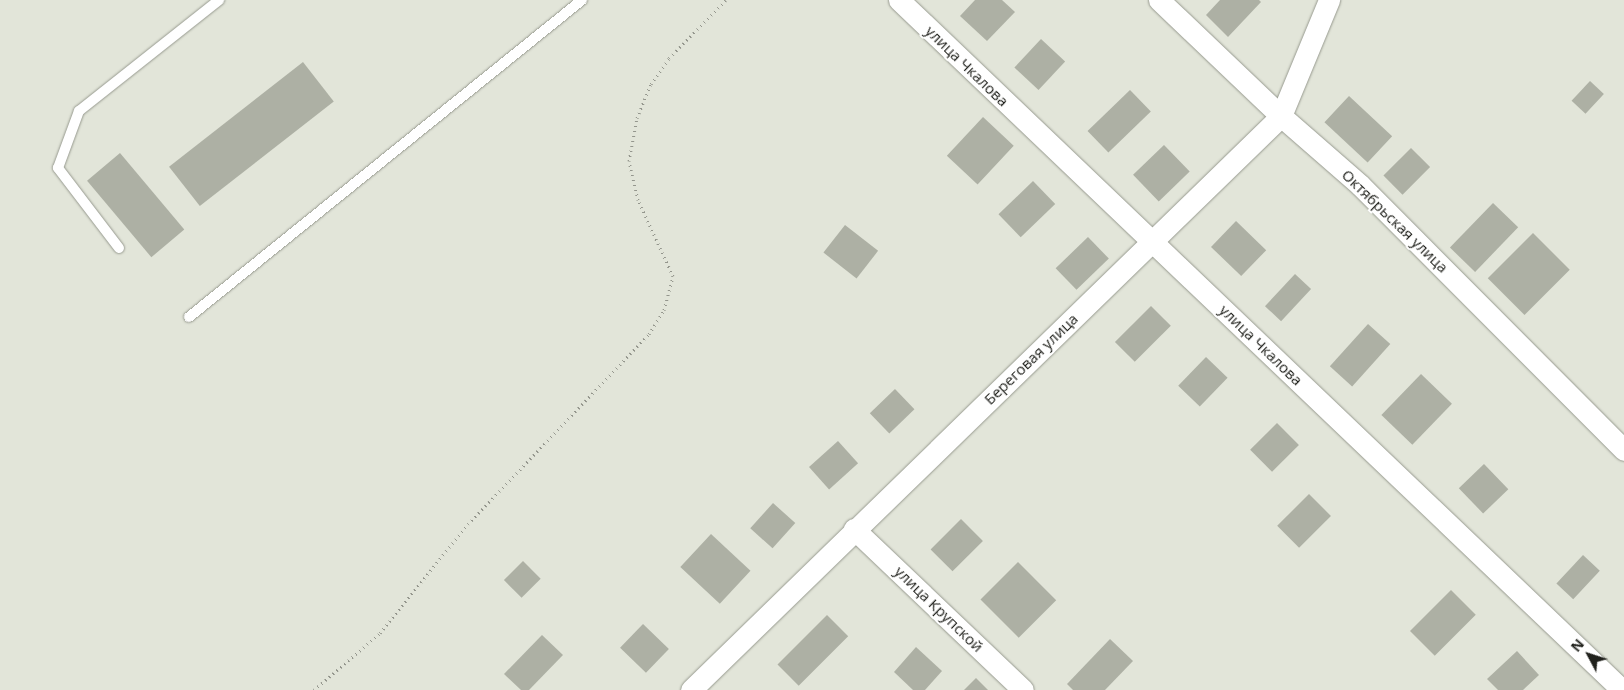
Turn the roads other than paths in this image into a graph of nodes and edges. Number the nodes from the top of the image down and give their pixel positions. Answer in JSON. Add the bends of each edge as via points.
{"nodes":[{"id":1,"x":219,"y":0,"type":"edge"},
{"id":2,"x":582,"y":0,"type":"edge"},
{"id":3,"x":899,"y":0,"type":"edge"},
{"id":4,"x":1159,"y":0,"type":"edge"},
{"id":5,"x":1329,"y":0,"type":"edge"},
{"id":6,"x":1281,"y":116,"type":"junction"},
{"id":7,"x":1153,"y":242,"type":"junction"},
{"id":8,"x":119,"y":248,"type":"dead end"},
{"id":9,"x":189,"y":317,"type":"dead end"},
{"id":10,"x":1624,"y":450,"type":"edge"},
{"id":11,"x":854,"y":529,"type":"junction"},
{"id":12,"x":692,"y":690,"type":"edge"},
{"id":13,"x":1023,"y":690,"type":"edge"},
{"id":14,"x":1622,"y":690,"type":"edge"}],
"edges":[{"from":1,"to":8,"type":"lane","via":[[79,111],[58,168]]},
{"from":2,"to":9,"type":"lane"},
{"from":3,"to":7,"type":"street","name":"улица Чкалова"},
{"from":4,"to":6,"type":"street","name":"Октябрьская улица"},
{"from":5,"to":6,"type":"street","name":"Береговая улица"},
{"from":6,"to":7,"type":"street","name":"Береговая улица"},
{"from":6,"to":10,"type":"street","name":"Октябрьская улица","via":[[1360,185]]},
{"from":7,"to":11,"type":"street","name":"Береговая улица"},
{"from":7,"to":14,"type":"street","name":"улица Чкалова"},
{"from":11,"to":12,"type":"street","name":"Береговая улица"},
{"from":11,"to":13,"type":"street","name":"улица Крупской"}]}
